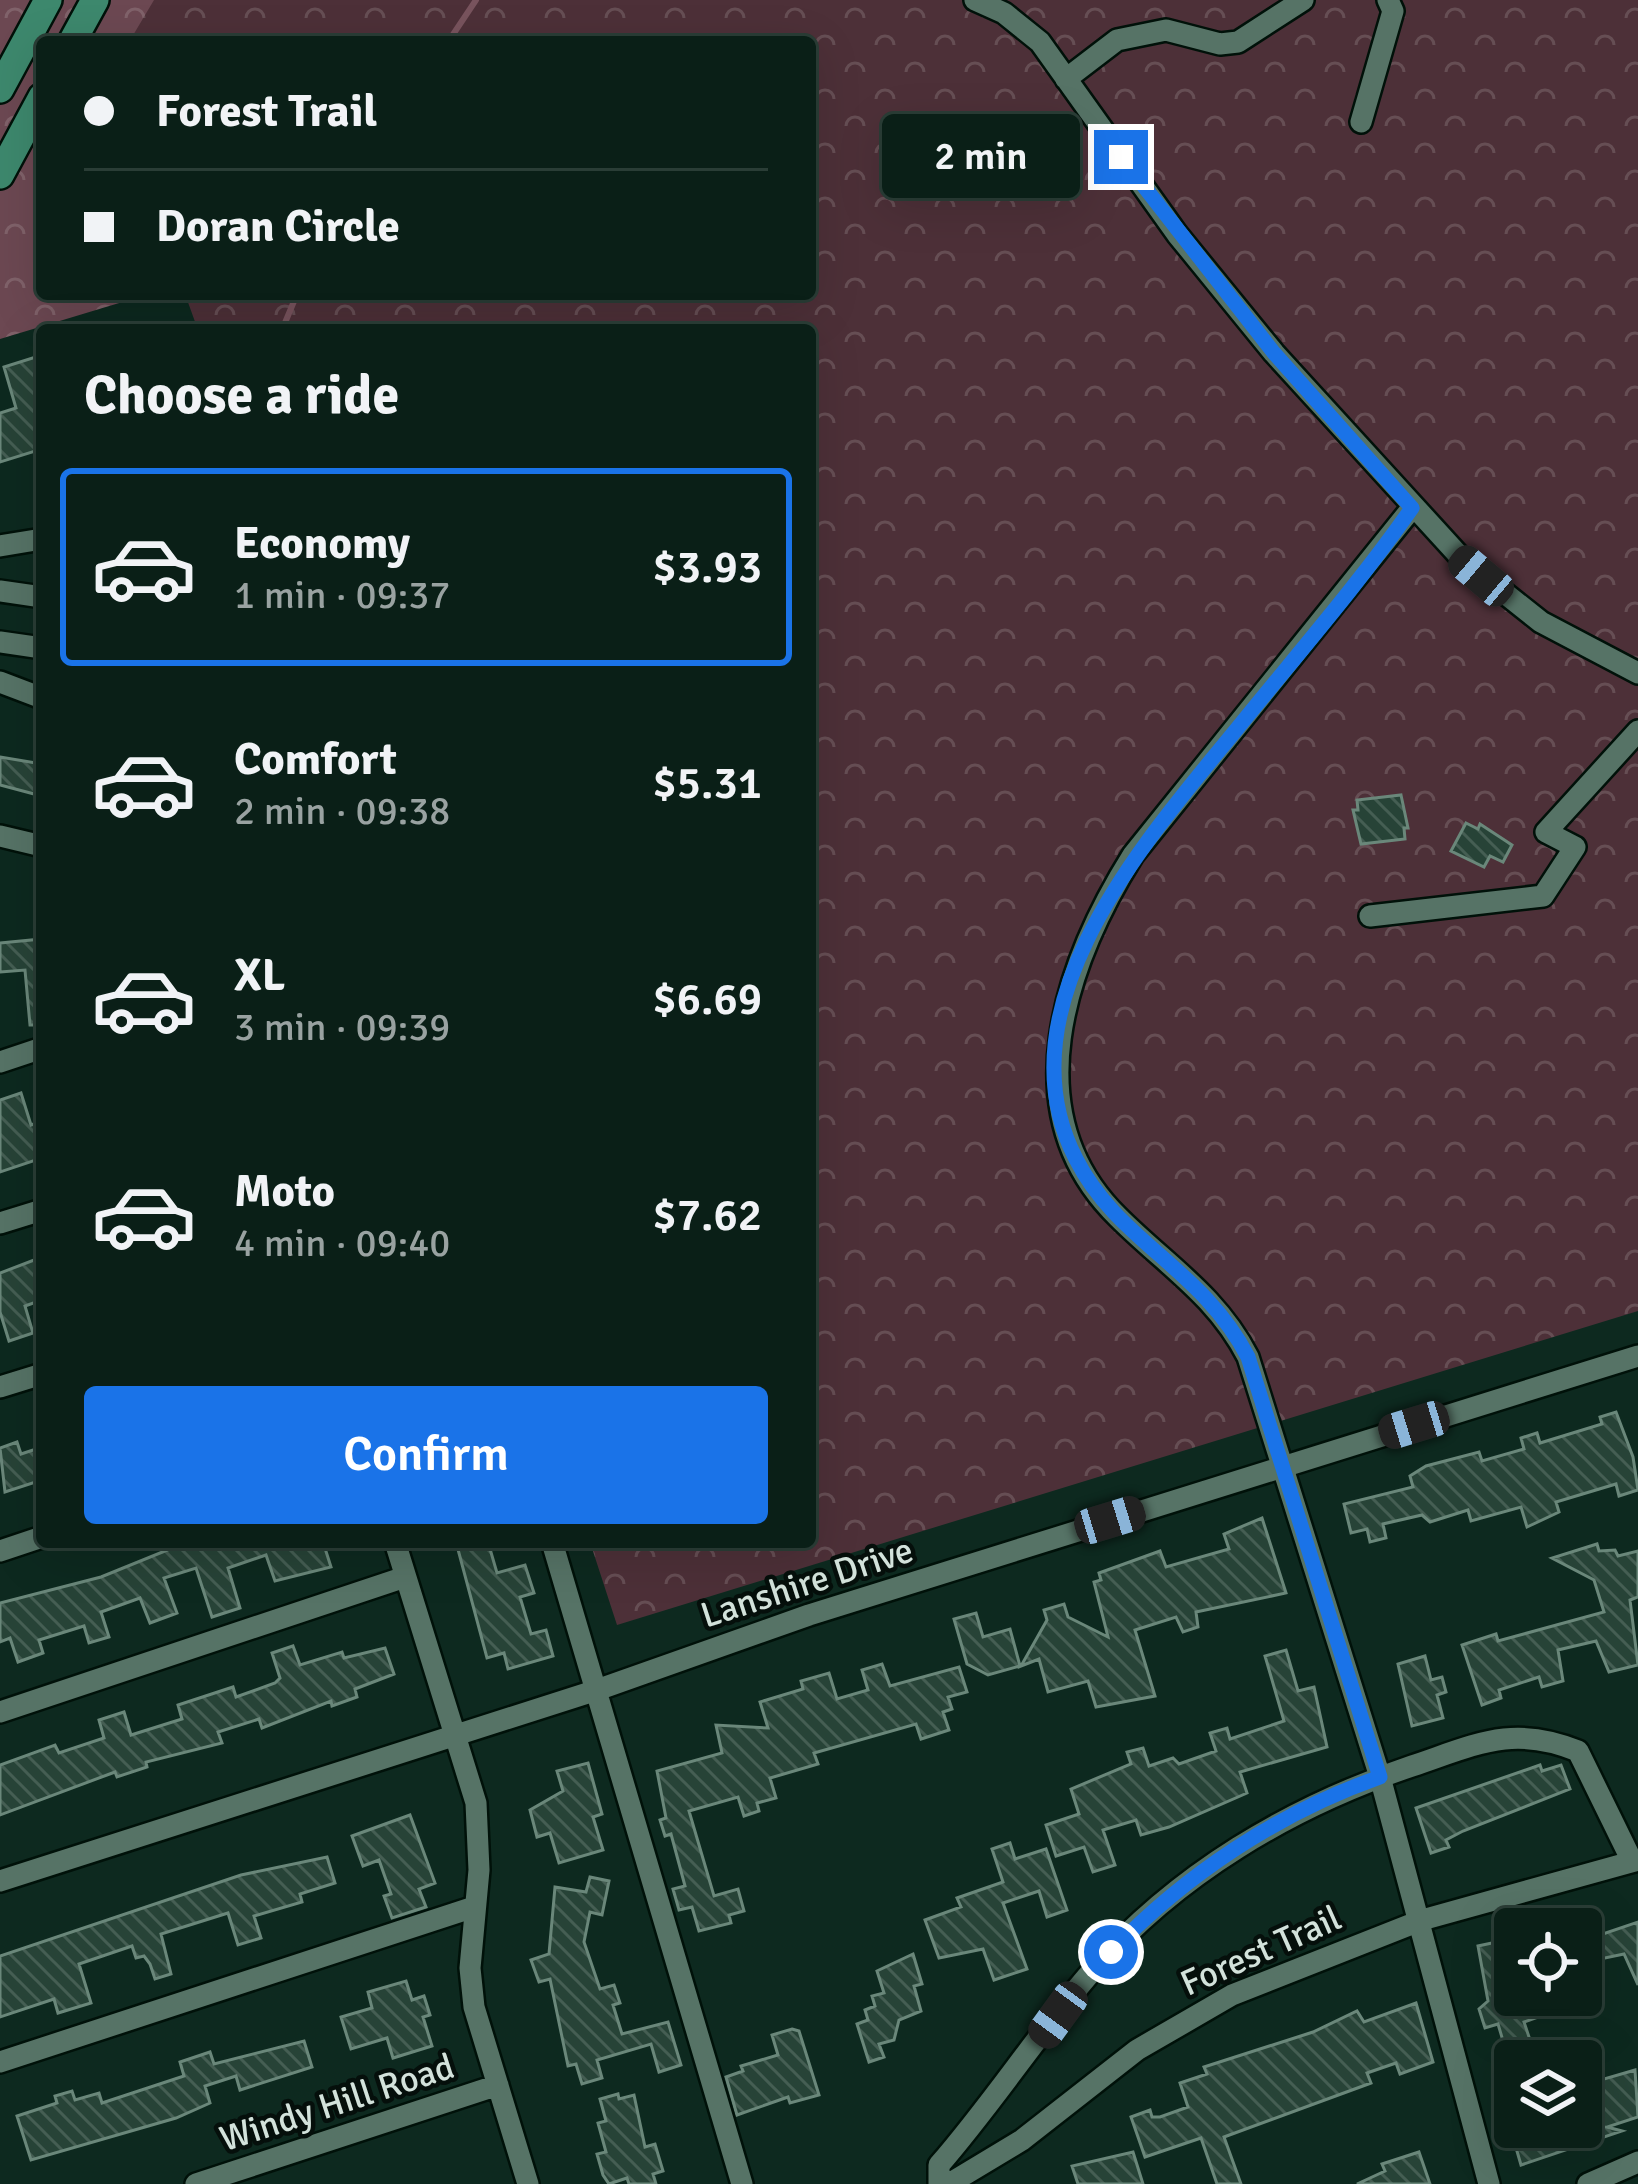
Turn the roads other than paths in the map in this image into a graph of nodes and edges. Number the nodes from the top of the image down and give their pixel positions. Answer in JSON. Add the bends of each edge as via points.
{"nodes":[{"id":1,"x":47,"y":0,"type":"edge"},
{"id":2,"x":95,"y":0,"type":"edge"},
{"id":3,"x":975,"y":0,"type":"edge"},
{"id":4,"x":1304,"y":0,"type":"edge"},
{"id":5,"x":1388,"y":0,"type":"edge"},
{"id":6,"x":75,"y":36,"type":"edge"},
{"id":7,"x":1066,"y":79,"type":"junction"},
{"id":8,"x":0,"y":89,"type":"edge"},
{"id":9,"x":36,"y":109,"type":"edge"},
{"id":10,"x":1360,"y":122,"type":"dead end"},
{"id":11,"x":0,"y":175,"type":"edge"},
{"id":12,"x":1412,"y":508,"type":"junction"},
{"id":13,"x":36,"y":540,"type":"edge"},
{"id":14,"x":0,"y":546,"type":"edge"},
{"id":15,"x":0,"y":591,"type":"edge"},
{"id":16,"x":36,"y":595,"type":"edge"},
{"id":17,"x":0,"y":642,"type":"edge"},
{"id":18,"x":36,"y":647,"type":"edge"},
{"id":19,"x":1638,"y":673,"type":"edge"},
{"id":20,"x":0,"y":682,"type":"edge"},
{"id":21,"x":36,"y":696,"type":"edge"},
{"id":22,"x":1638,"y":731,"type":"edge"},
{"id":23,"x":0,"y":836,"type":"edge"},
{"id":24,"x":36,"y":845,"type":"edge"},
{"id":25,"x":1370,"y":916,"type":"dead end"},
{"id":26,"x":36,"y":1050,"type":"edge"},
{"id":27,"x":0,"y":1062,"type":"edge"},
{"id":28,"x":36,"y":1212,"type":"edge"},
{"id":29,"x":0,"y":1223,"type":"edge"},
{"id":30,"x":1636,"y":1362,"type":"edge"},
{"id":31,"x":36,"y":1375,"type":"edge"},
{"id":32,"x":0,"y":1387,"type":"edge"},
{"id":33,"x":1282,"y":1465,"type":"junction"},
{"id":34,"x":36,"y":1539,"type":"edge"},
{"id":35,"x":397,"y":1548,"type":"edge"},
{"id":36,"x":554,"y":1548,"type":"edge"},
{"id":37,"x":0,"y":1551,"type":"edge"},
{"id":38,"x":405,"y":1577,"type":"junction"},
{"id":39,"x":598,"y":1690,"type":"junction"},
{"id":40,"x":0,"y":1712,"type":"edge"},
{"id":41,"x":454,"y":1733,"type":"junction"},
{"id":42,"x":1380,"y":1777,"type":"junction"},
{"id":43,"x":1635,"y":1861,"type":"edge"},
{"id":44,"x":0,"y":1881,"type":"edge"},
{"id":45,"x":474,"y":1907,"type":"junction"},
{"id":46,"x":1422,"y":1920,"type":"junction"},
{"id":47,"x":0,"y":2062,"type":"edge"},
{"id":48,"x":498,"y":2085,"type":"junction"},
{"id":49,"x":1638,"y":2162,"type":"edge"},
{"id":50,"x":196,"y":2184,"type":"edge"},
{"id":51,"x":528,"y":2184,"type":"edge"},
{"id":52,"x":742,"y":2184,"type":"edge"},
{"id":53,"x":939,"y":2184,"type":"edge"},
{"id":54,"x":949,"y":2184,"type":"edge"},
{"id":55,"x":1490,"y":2184,"type":"edge"},
{"id":56,"x":1588,"y":2184,"type":"edge"}],
"edges":[{"from":1,"to":8,"type":"main road"},
{"from":2,"to":6,"type":"main road"},
{"from":3,"to":7,"type":"street","via":[[1040,42]]},
{"from":4,"to":7,"type":"street","via":[[1238,42],[1166,30],[1118,40]]},
{"from":5,"to":10,"type":"street","via":[[1393,11]]},
{"from":7,"to":12,"type":"street","via":[[1177,234]]},
{"from":9,"to":11,"type":"main road"},
{"from":12,"to":19,"type":"street","via":[[1540,622]]},
{"from":12,"to":33,"type":"street","via":[[1133,855],[1079,957],[1058,1045],[1058,1105],[1074,1156],[1116,1216],[1193,1280],[1235,1332]]},
{"from":13,"to":14,"type":"street"},
{"from":15,"to":16,"type":"street"},
{"from":17,"to":18,"type":"street"},
{"from":20,"to":21,"type":"street"},
{"from":22,"to":25,"type":"street","via":[[1546,832],[1575,848],[1543,896]]},
{"from":23,"to":24,"type":"street"},
{"from":26,"to":27,"type":"street"},
{"from":28,"to":29,"type":"street"},
{"from":30,"to":33,"type":"street","name":"Lanshire Drive"},
{"from":31,"to":32,"type":"street"},
{"from":33,"to":39,"type":"street","name":"Lanshire Drive"},
{"from":33,"to":42,"type":"street"},
{"from":34,"to":37,"type":"street"},
{"from":35,"to":38,"type":"street"},
{"from":36,"to":39,"type":"street"},
{"from":38,"to":40,"type":"street"},
{"from":38,"to":41,"type":"street"},
{"from":39,"to":41,"type":"street","name":"Lanshire Drive"},
{"from":39,"to":52,"type":"street"},
{"from":41,"to":44,"type":"street","name":"Lanshire Drive"},
{"from":41,"to":45,"type":"street","via":[[476,1802]]},
{"from":42,"to":43,"type":"street","via":[[1505,1735],[1546,1738],[1578,1751]]},
{"from":42,"to":46,"type":"street"},
{"from":42,"to":53,"type":"street","via":[[1297,1811],[1230,1852],[1129,1933],[940,2165]]},
{"from":43,"to":46,"type":"street","name":"Forest Trail"},
{"from":45,"to":47,"type":"street"},
{"from":45,"to":48,"type":"street","via":[[474,2007]]},
{"from":46,"to":54,"type":"street","name":"Forest Trail","via":[[1172,2027],[1022,2140]]},
{"from":46,"to":55,"type":"street"},
{"from":48,"to":50,"type":"street","name":"Windy Hill Road"},
{"from":48,"to":51,"type":"street"},
{"from":49,"to":56,"type":"street"}]}
